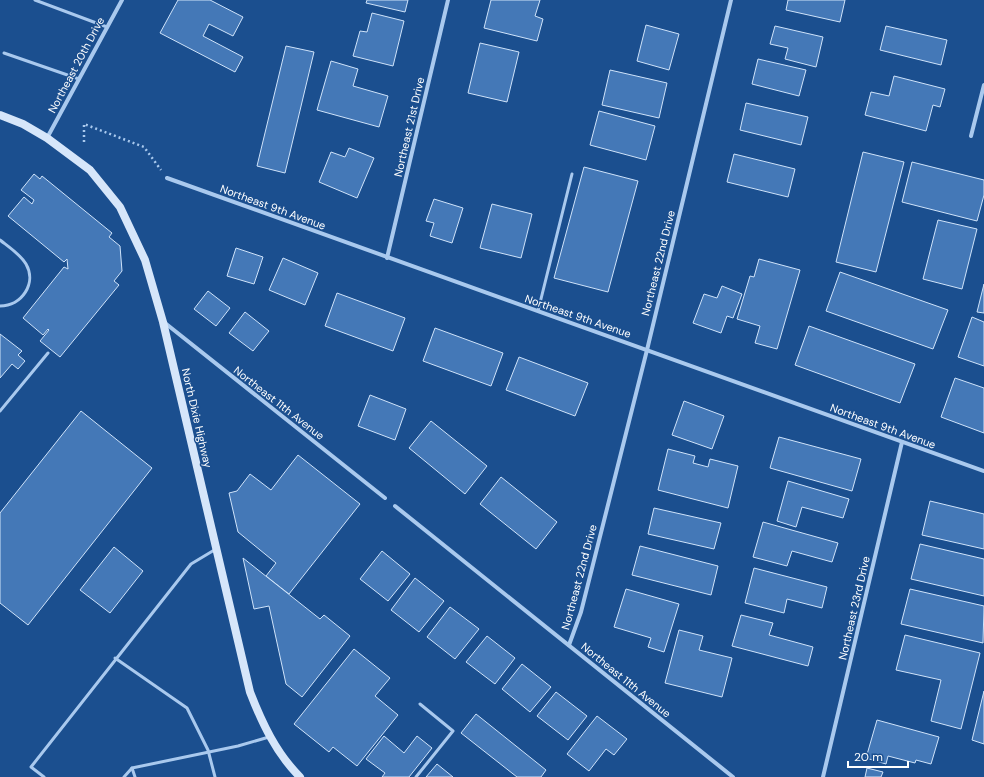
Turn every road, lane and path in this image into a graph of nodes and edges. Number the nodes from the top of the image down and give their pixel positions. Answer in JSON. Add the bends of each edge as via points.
{"nodes":[{"id":1,"x":35,"y":0,"type":"edge"},
{"id":2,"x":122,"y":0,"type":"edge"},
{"id":3,"x":448,"y":0,"type":"edge"},
{"id":4,"x":731,"y":0,"type":"edge"},
{"id":5,"x":107,"y":27,"type":"junction"},
{"id":6,"x":4,"y":53,"type":"dead end"},
{"id":7,"x":79,"y":79,"type":"junction"},
{"id":8,"x":984,"y":85,"type":"edge"},
{"id":9,"x":0,"y":116,"type":"edge"},
{"id":10,"x":971,"y":136,"type":"dead end"},
{"id":11,"x":47,"y":138,"type":"junction"},
{"id":12,"x":84,"y":142,"type":"dead end"},
{"id":13,"x":572,"y":174,"type":"dead end"},
{"id":14,"x":167,"y":178,"type":"joint"},
{"id":15,"x":0,"y":240,"type":"edge"},
{"id":16,"x":387,"y":258,"type":"junction"},
{"id":17,"x":0,"y":306,"type":"edge"},
{"id":18,"x":538,"y":311,"type":"junction"},
{"id":19,"x":163,"y":322,"type":"junction"},
{"id":20,"x":647,"y":350,"type":"junction"},
{"id":21,"x":48,"y":353,"type":"dead end"},
{"id":22,"x":0,"y":411,"type":"edge"},
{"id":23,"x":902,"y":442,"type":"junction"},
{"id":24,"x":984,"y":471,"type":"edge"},
{"id":25,"x":385,"y":498,"type":"dead end"},
{"id":26,"x":395,"y":506,"type":"dead end"},
{"id":27,"x":216,"y":549,"type":"junction"},
{"id":28,"x":569,"y":646,"type":"junction"},
{"id":29,"x":115,"y":658,"type":"junction"},
{"id":30,"x":420,"y":704,"type":"dead end"},
{"id":31,"x":270,"y":736,"type":"junction"},
{"id":32,"x":208,"y":750,"type":"junction"},
{"id":33,"x":132,"y":768,"type":"junction"},
{"id":34,"x":44,"y":777,"type":"edge"},
{"id":35,"x":124,"y":777,"type":"edge"},
{"id":36,"x":135,"y":777,"type":"edge"},
{"id":37,"x":215,"y":777,"type":"edge"},
{"id":38,"x":300,"y":777,"type":"edge"},
{"id":39,"x":416,"y":777,"type":"edge"},
{"id":40,"x":733,"y":777,"type":"edge"},
{"id":41,"x":823,"y":777,"type":"edge"}],
"edges":[{"from":1,"to":5,"type":"lane"},
{"from":2,"to":5,"type":"street","name":"Northeast 20th Drive"},
{"from":3,"to":16,"type":"street","name":"Northeast 21st Drive"},
{"from":4,"to":20,"type":"street","name":"Northeast 22nd Drive"},
{"from":5,"to":7,"type":"street","name":"Northeast 20th Drive"},
{"from":6,"to":7,"type":"lane"},
{"from":7,"to":11,"type":"street","name":"Northeast 20th Drive"},
{"from":8,"to":10,"type":"street"},
{"from":9,"to":11,"type":"street","name":"North Dixie Highway","via":[[24,124]]},
{"from":11,"to":19,"type":"street","name":"North Dixie Highway","via":[[90,170],[120,207],[145,260]]},
{"from":12,"to":14,"type":"path","via":[[84,124],[144,147]]},
{"from":13,"to":18,"type":"lane"},
{"from":14,"to":16,"type":"street","name":"Northeast 9th Avenue"},
{"from":15,"to":17,"type":"lane","via":[[25,263],[30,280],[23,296],[7,306]]},
{"from":16,"to":18,"type":"street","name":"Northeast 9th Avenue"},
{"from":18,"to":20,"type":"street","name":"Northeast 9th Avenue"},
{"from":19,"to":25,"type":"street","name":"Northeast 11th Avenue"},
{"from":19,"to":27,"type":"street","name":"North Dixie Highway"},
{"from":20,"to":23,"type":"street","name":"Northeast 9th Avenue"},
{"from":20,"to":28,"type":"street","name":"Northeast 22nd Drive","via":[[581,612]]},
{"from":21,"to":22,"type":"lane"},
{"from":23,"to":24,"type":"street","name":"Northeast 9th Avenue"},
{"from":23,"to":41,"type":"street","name":"Northeast 23rd Drive"},
{"from":26,"to":28,"type":"street","name":"Northeast 11th Avenue"},
{"from":27,"to":29,"type":"lane","via":[[191,564]]},
{"from":27,"to":31,"type":"street","name":"North Dixie Highway","via":[[250,692]]},
{"from":28,"to":40,"type":"street","name":"Northeast 11th Avenue"},
{"from":29,"to":32,"type":"lane","via":[[187,708]]},
{"from":29,"to":34,"type":"lane","via":[[31,767]]},
{"from":30,"to":39,"type":"lane","via":[[453,731]]},
{"from":31,"to":32,"type":"lane","via":[[238,746]]},
{"from":31,"to":38,"type":"street","name":"North Dixie Highway","via":[[278,751]]},
{"from":32,"to":33,"type":"lane"},
{"from":32,"to":37,"type":"lane"},
{"from":33,"to":35,"type":"lane"},
{"from":33,"to":36,"type":"lane"}]}
